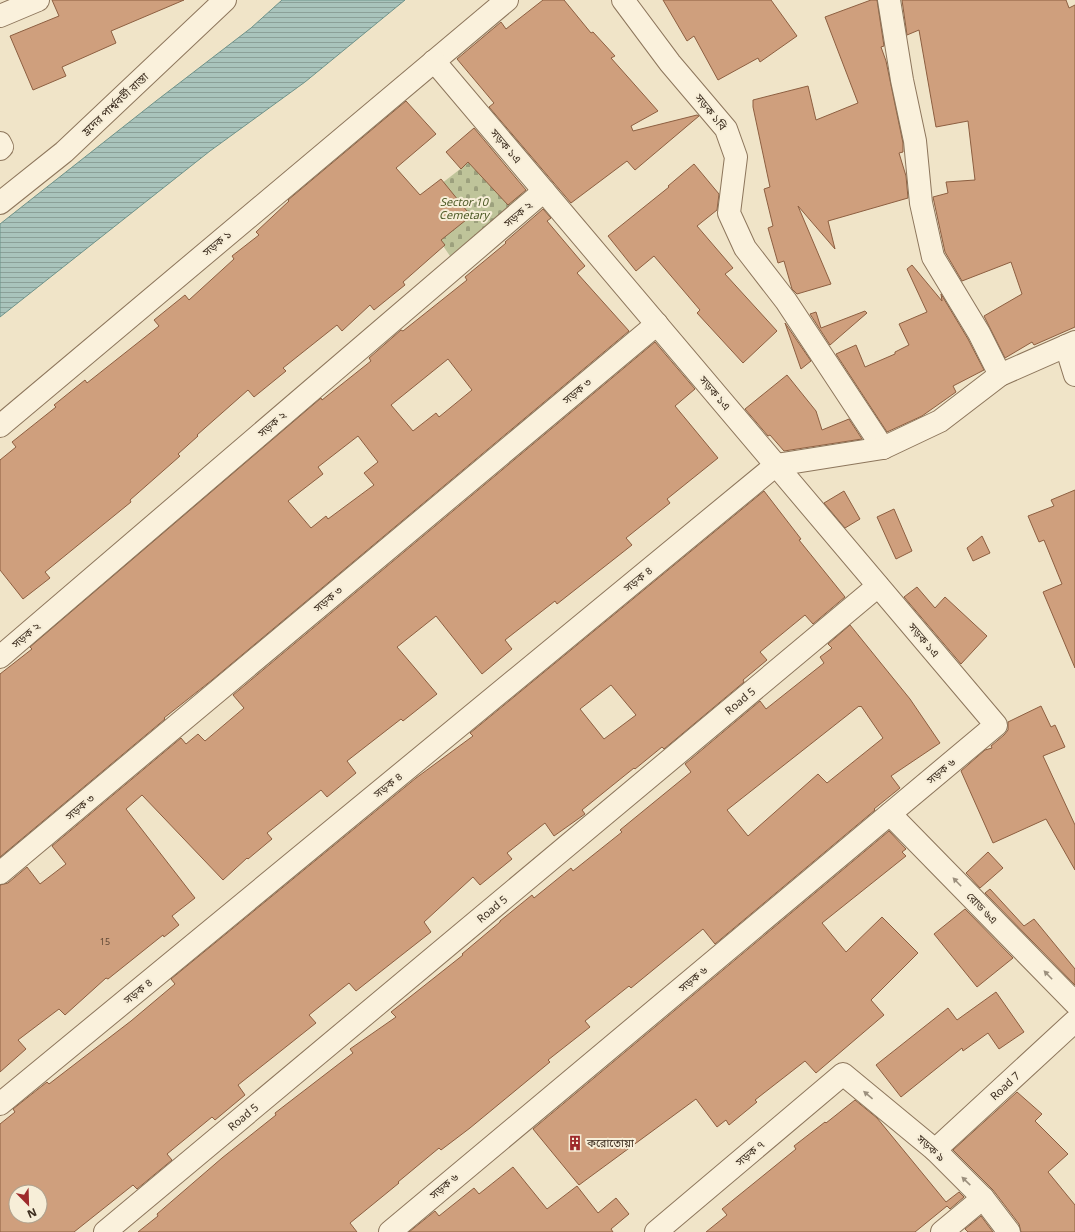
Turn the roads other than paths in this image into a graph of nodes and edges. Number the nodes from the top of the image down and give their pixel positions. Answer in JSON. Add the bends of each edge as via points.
{"nodes":[{"id":1,"x":38,"y":0,"type":"edge"},
{"id":2,"x":225,"y":0,"type":"edge"},
{"id":3,"x":507,"y":0,"type":"edge"},
{"id":4,"x":889,"y":0,"type":"edge"},
{"id":5,"x":629,"y":2,"type":"edge"},
{"id":6,"x":0,"y":16,"type":"edge"},
{"id":7,"x":434,"y":61,"type":"junction"},
{"id":8,"x":0,"y":143,"type":"edge"},
{"id":9,"x":0,"y":148,"type":"edge"},
{"id":10,"x":544,"y":191,"type":"junction"},
{"id":11,"x":0,"y":203,"type":"edge"},
{"id":12,"x":657,"y":324,"type":"junction"},
{"id":13,"x":1071,"y":344,"type":"edge"},
{"id":14,"x":1000,"y":375,"type":"junction"},
{"id":15,"x":1075,"y":375,"type":"edge"},
{"id":16,"x":0,"y":426,"type":"edge"},
{"id":17,"x":883,"y":448,"type":"junction"},
{"id":18,"x":776,"y":465,"type":"junction"},
{"id":19,"x":878,"y":586,"type":"junction"},
{"id":20,"x":0,"y":658,"type":"edge"},
{"id":21,"x":996,"y":725,"type":"joint"},
{"id":22,"x":890,"y":814,"type":"junction"},
{"id":23,"x":0,"y":873,"type":"edge"},
{"id":24,"x":1075,"y":1003,"type":"edge"},
{"id":25,"x":1075,"y":1021,"type":"edge"},
{"id":26,"x":843,"y":1074,"type":"joint"},
{"id":27,"x":0,"y":1104,"type":"edge"},
{"id":28,"x":935,"y":1150,"type":"junction"},
{"id":29,"x":983,"y":1198,"type":"junction"},
{"id":30,"x":105,"y":1232,"type":"edge"},
{"id":31,"x":390,"y":1232,"type":"edge"},
{"id":32,"x":656,"y":1232,"type":"edge"},
{"id":33,"x":942,"y":1232,"type":"edge"},
{"id":34,"x":1009,"y":1232,"type":"edge"}],
"edges":[{"from":1,"to":6,"type":"street"},
{"from":2,"to":11,"type":"street","name":"হ্রদের পার্শ্ববর্তী রাস্তা","via":[[64,152]]},
{"from":3,"to":7,"type":"street","name":"সড়ক ১"},
{"from":4,"to":14,"type":"street","via":[[915,141],[921,203],[933,257],[979,333]]},
{"from":5,"to":17,"type":"street","name":"সড়ক ১বি","via":[[670,63],[726,129],[736,157],[729,213],[745,248],[786,301]]},
{"from":7,"to":10,"type":"street","name":"সড়ক ১এ"},
{"from":7,"to":16,"type":"street","name":"সড়ক ১"},
{"from":8,"to":9,"type":"street"},
{"from":10,"to":12,"type":"street","name":"সড়ক ১এ"},
{"from":10,"to":20,"type":"street","name":"সড়ক ২"},
{"from":12,"to":18,"type":"street","name":"সড়ক ১এ"},
{"from":12,"to":23,"type":"street","name":"সড়ক ৩"},
{"from":13,"to":14,"type":"street"},
{"from":13,"to":15,"type":"street"},
{"from":14,"to":17,"type":"street","via":[[940,421]]},
{"from":17,"to":18,"type":"street"},
{"from":18,"to":19,"type":"street","name":"সড়ক ১এ"},
{"from":18,"to":27,"type":"street","name":"সড়ক ৪"},
{"from":19,"to":21,"type":"street","name":"সড়ক ১এ"},
{"from":19,"to":30,"type":"street","name":"Road 5"},
{"from":21,"to":22,"type":"street","name":"সড়ক ৬"},
{"from":24,"to":22,"type":"street","name":"রোড ৬এ","one_way":true},
{"from":22,"to":31,"type":"street","name":"সড়ক ৬"},
{"from":25,"to":28,"type":"street","name":"Road 7"},
{"from":28,"to":26,"type":"street","name":"সড়ক ৯","one_way":true},
{"from":26,"to":32,"type":"street","name":"সড়ক ৭"},
{"from":29,"to":28,"type":"street","name":"সড়ক ৯","one_way":true},
{"from":29,"to":33,"type":"street"},
{"from":29,"to":34,"type":"street","name":"সড়ক ৯"}]}
